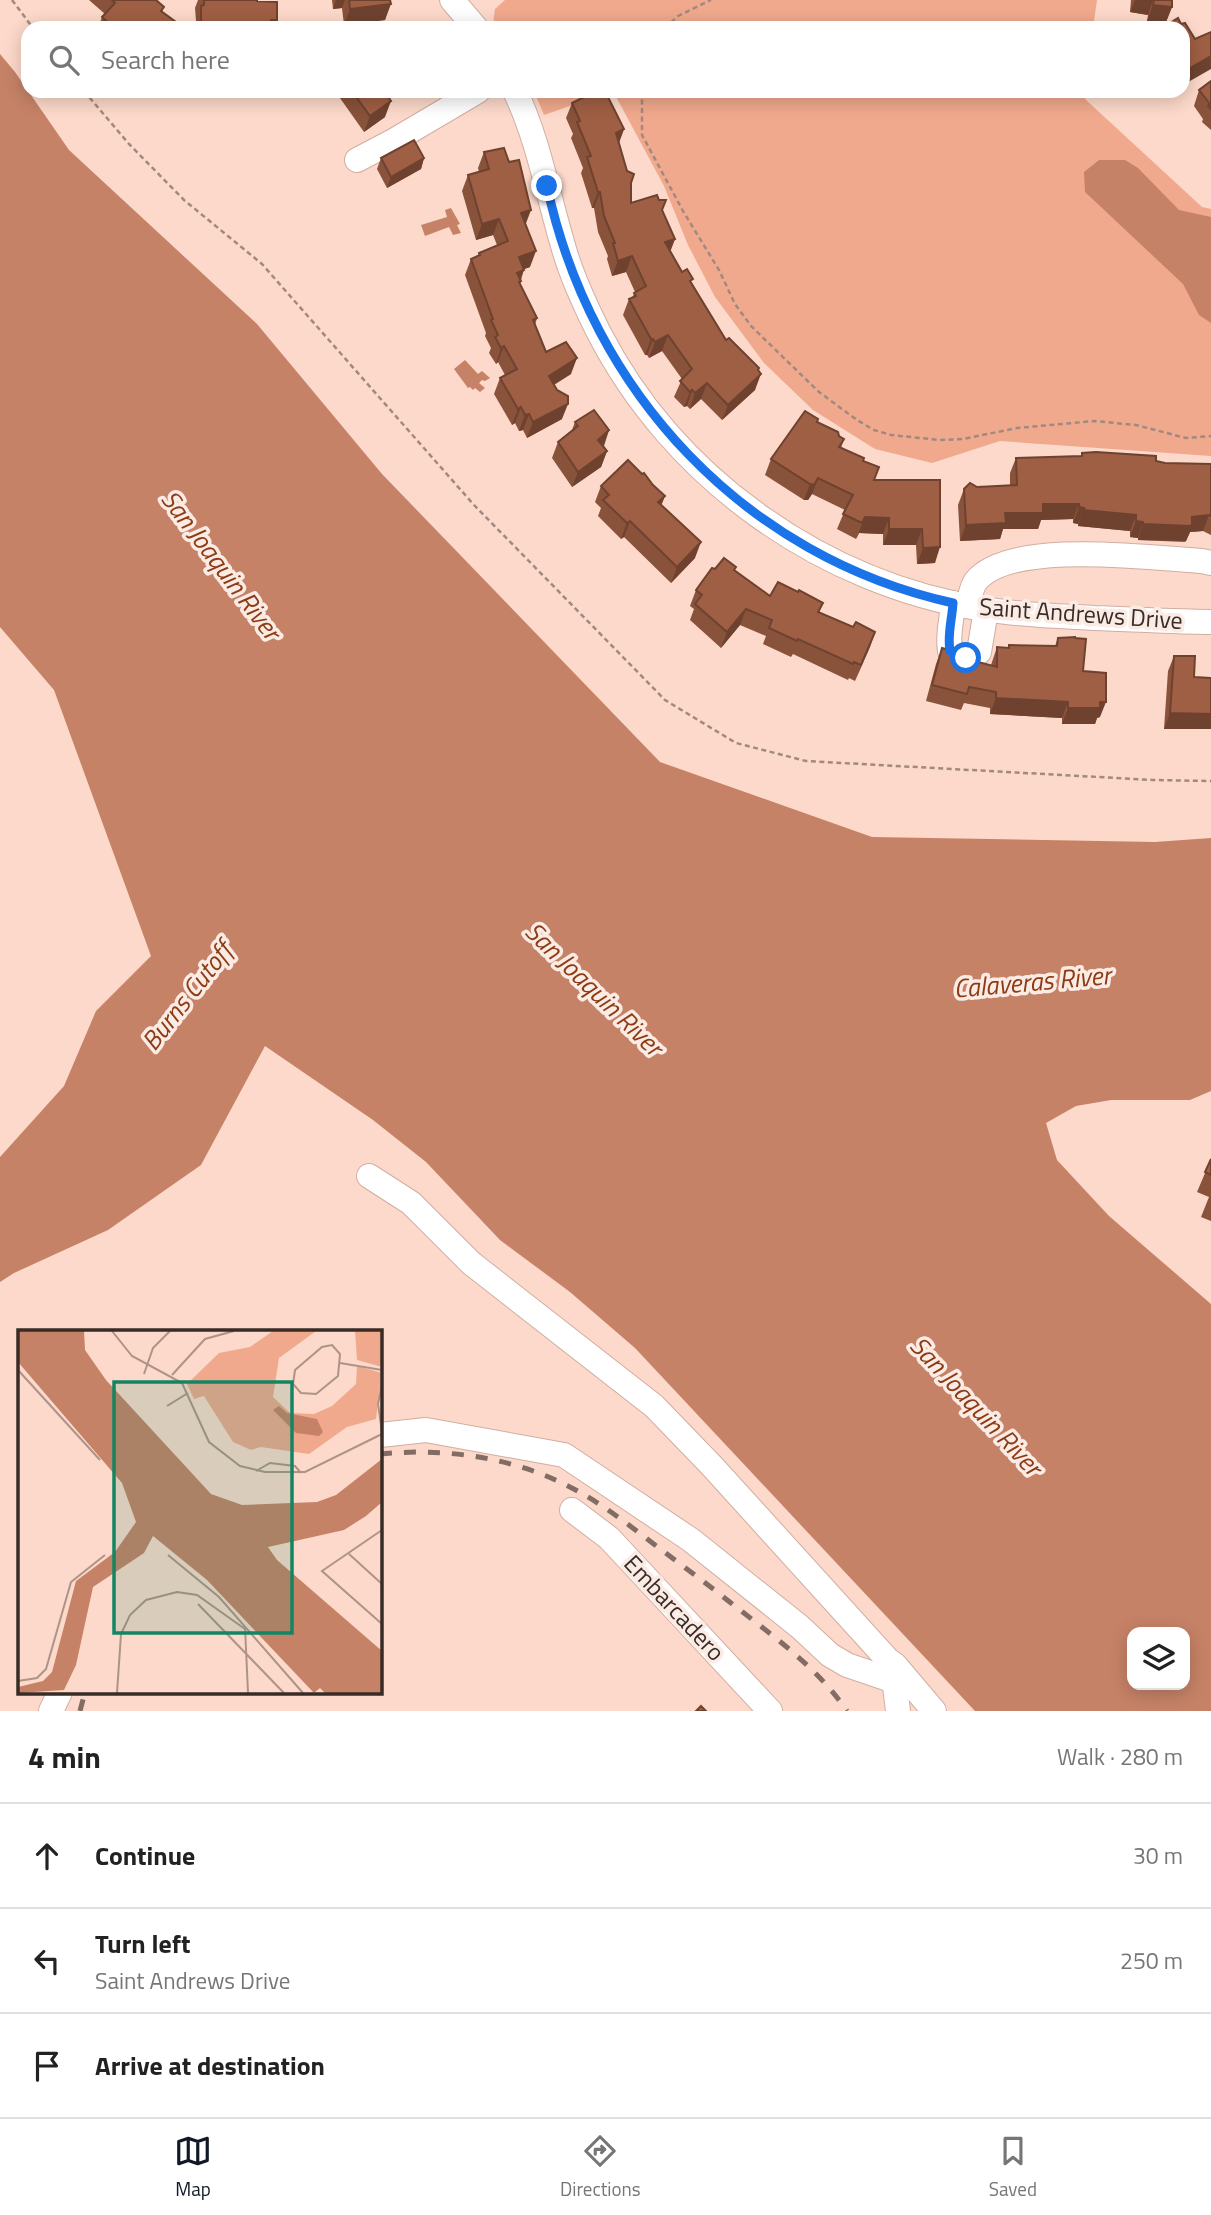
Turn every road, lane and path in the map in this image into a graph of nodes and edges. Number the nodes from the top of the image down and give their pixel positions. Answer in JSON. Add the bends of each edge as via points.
{"nodes":[{"id":1,"x":12,"y":0,"type":"edge"},
{"id":2,"x":452,"y":0,"type":"edge"},
{"id":3,"x":711,"y":0,"type":"edge"},
{"id":4,"x":28,"y":21,"type":"edge"},
{"id":5,"x":470,"y":21,"type":"edge"},
{"id":6,"x":672,"y":21,"type":"edge"},
{"id":7,"x":90,"y":98,"type":"edge"},
{"id":8,"x":466,"y":98,"type":"edge"},
{"id":9,"x":518,"y":98,"type":"edge"},
{"id":10,"x":642,"y":98,"type":"edge"},
{"id":11,"x":358,"y":160,"type":"dead end"},
{"id":12,"x":1211,"y":436,"type":"edge"},
{"id":13,"x":1211,"y":563,"type":"edge"},
{"id":14,"x":969,"y":606,"type":"junction"},
{"id":15,"x":1211,"y":622,"type":"edge"},
{"id":16,"x":1211,"y":780,"type":"edge"},
{"id":17,"x":369,"y":1176,"type":"dead end"},
{"id":18,"x":382,"y":1435,"type":"edge"},
{"id":19,"x":572,"y":1510,"type":"dead end"},
{"id":20,"x":895,"y":1673,"type":"junction"},
{"id":21,"x":59,"y":1694,"type":"edge"},
{"id":22,"x":51,"y":1711,"type":"edge"},
{"id":23,"x":770,"y":1711,"type":"edge"},
{"id":24,"x":898,"y":1711,"type":"edge"},
{"id":25,"x":934,"y":1711,"type":"edge"}],
"edges":[{"from":1,"to":4,"type":"path"},
{"from":2,"to":5,"type":"street"},
{"from":3,"to":6,"type":"path"},
{"from":7,"to":16,"type":"path","via":[[184,200],[262,264],[474,505],[665,700],[736,743],[806,761]]},
{"from":8,"to":11,"type":"street"},
{"from":9,"to":14,"type":"street","name":"Saint Andrews Drive","via":[[538,148],[563,246],[598,332],[671,436],[740,502],[817,553],[902,590]]},
{"from":10,"to":12,"type":"path","via":[[642,135],[735,304],[751,326],[819,392],[857,421],[891,435],[940,440],[1095,421],[1136,425],[1186,438]]},
{"from":13,"to":14,"type":"street","via":[[1060,554],[1021,558],[988,570],[974,582]]},
{"from":14,"to":15,"type":"street","name":"Saint Andrews Drive","via":[[1029,615]]},
{"from":17,"to":20,"type":"street","via":[[411,1203],[471,1263],[654,1406],[888,1660]]},
{"from":18,"to":20,"type":"street","via":[[426,1430],[564,1455],[691,1540],[800,1626],[830,1656],[847,1665]]},
{"from":19,"to":23,"type":"street","name":"Embarcadero","via":[[609,1538]]},
{"from":20,"to":24,"type":"street"},
{"from":20,"to":25,"type":"street"},
{"from":21,"to":22,"type":"street"}]}
